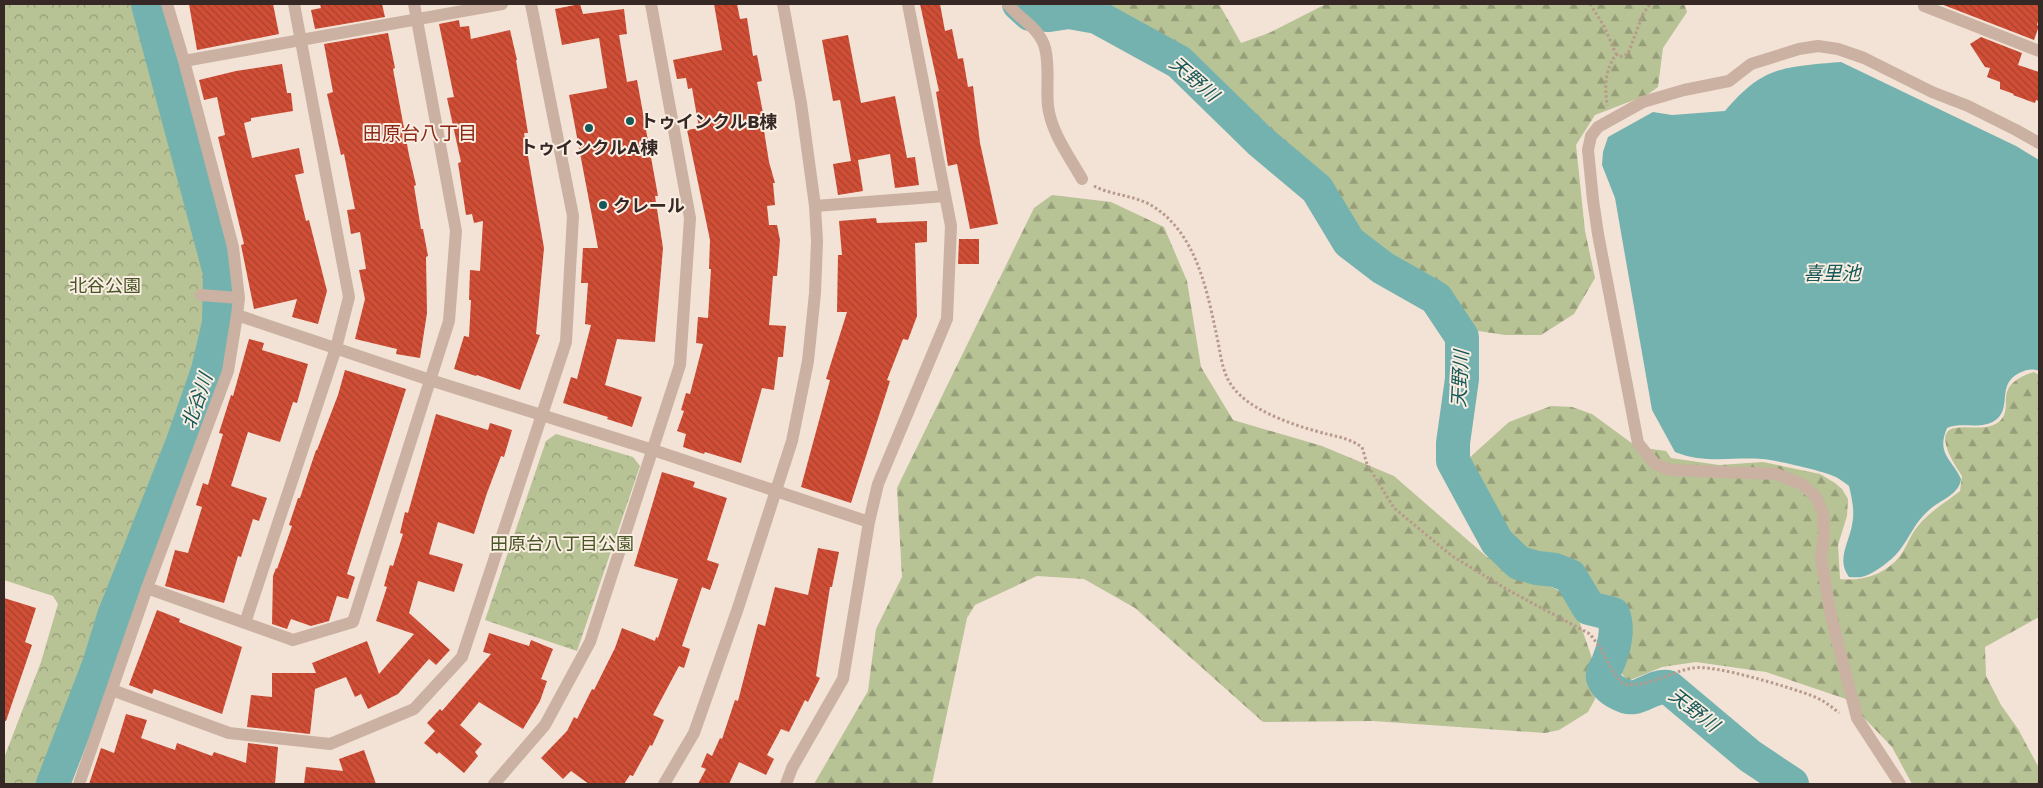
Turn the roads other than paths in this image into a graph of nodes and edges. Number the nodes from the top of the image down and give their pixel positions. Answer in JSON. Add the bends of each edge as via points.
{"nodes":[{"id":1,"x":167,"y":4,"type":"edge"},
{"id":2,"x":294,"y":4,"type":"edge"},
{"id":3,"x":414,"y":4,"type":"edge"},
{"id":4,"x":502,"y":4,"type":"edge"},
{"id":5,"x":531,"y":4,"type":"edge"},
{"id":6,"x":650,"y":4,"type":"edge"},
{"id":7,"x":783,"y":4,"type":"edge"},
{"id":8,"x":908,"y":4,"type":"edge"},
{"id":9,"x":1008,"y":4,"type":"edge"},
{"id":10,"x":1924,"y":6,"type":"dead end"},
{"id":11,"x":417,"y":20,"type":"junction"},
{"id":12,"x":300,"y":41,"type":"junction"},
{"id":13,"x":2039,"y":51,"type":"edge"},
{"id":14,"x":184,"y":61,"type":"junction"},
{"id":15,"x":2039,"y":143,"type":"edge"},
{"id":16,"x":1082,"y":179,"type":"road end"},
{"id":17,"x":945,"y":196,"type":"junction"},
{"id":18,"x":815,"y":206,"type":"junction"},
{"id":19,"x":201,"y":295,"type":"dead end"},
{"id":20,"x":235,"y":298,"type":"junction"},
{"id":21,"x":237,"y":315,"type":"junction"},
{"id":22,"x":336,"y":348,"type":"junction"},
{"id":23,"x":430,"y":380,"type":"junction"},
{"id":24,"x":542,"y":415,"type":"junction"},
{"id":25,"x":653,"y":450,"type":"junction"},
{"id":26,"x":775,"y":490,"type":"junction"},
{"id":27,"x":869,"y":522,"type":"junction"},
{"id":28,"x":147,"y":588,"type":"junction"},
{"id":29,"x":245,"y":623,"type":"junction"},
{"id":30,"x":112,"y":690,"type":"junction"},
{"id":31,"x":80,"y":784,"type":"edge"},
{"id":32,"x":494,"y":784,"type":"edge"},
{"id":33,"x":664,"y":784,"type":"edge"},
{"id":34,"x":786,"y":784,"type":"edge"},
{"id":35,"x":1900,"y":784,"type":"edge"}],
"edges":[{"from":1,"to":14,"type":"street"},
{"from":2,"to":12,"type":"street"},
{"from":3,"to":11,"type":"street"},
{"from":4,"to":11,"type":"street"},
{"from":5,"to":24,"type":"street","via":[[573,216],[566,342]]},
{"from":6,"to":25,"type":"street","via":[[690,218],[680,365]]},
{"from":7,"to":18,"type":"street"},
{"from":8,"to":17,"type":"street"},
{"from":9,"to":16,"type":"street","via":[[1035,30],[1045,46],[1048,106],[1053,127]]},
{"from":10,"to":13,"type":"street"},
{"from":11,"to":12,"type":"street"},
{"from":11,"to":23,"type":"street","via":[[456,231],[449,321]]},
{"from":12,"to":14,"type":"street"},
{"from":12,"to":22,"type":"street","via":[[349,297]]},
{"from":14,"to":20,"type":"street","via":[[233,247]]},
{"from":15,"to":35,"type":"street","via":[[1864,58],[1818,46],[1751,64],[1729,80],[1643,102],[1607,120],[1591,136],[1588,150],[1593,200],[1638,443],[1655,464],[1671,470],[1776,474],[1802,484],[1816,498],[1823,513],[1821,559],[1831,616],[1857,718]]},
{"from":17,"to":18,"type":"street"},
{"from":17,"to":27,"type":"street","via":[[950,226],[947,319],[878,484]]},
{"from":18,"to":26,"type":"street","via":[[816,276],[808,361],[792,441]]},
{"from":19,"to":20,"type":"street"},
{"from":20,"to":21,"type":"street"},
{"from":21,"to":22,"type":"street"},
{"from":21,"to":28,"type":"street","via":[[228,371]]},
{"from":22,"to":23,"type":"street"},
{"from":22,"to":29,"type":"street"},
{"from":23,"to":24,"type":"street"},
{"from":23,"to":29,"type":"street","via":[[353,622],[293,640]]},
{"from":24,"to":25,"type":"street"},
{"from":24,"to":30,"type":"street","via":[[462,658],[414,709],[330,744],[229,733]]},
{"from":25,"to":26,"type":"street"},
{"from":25,"to":32,"type":"street","via":[[590,642],[545,725]]},
{"from":26,"to":27,"type":"street"},
{"from":26,"to":33,"type":"street","via":[[694,733]]},
{"from":27,"to":34,"type":"street","via":[[843,678]]},
{"from":28,"to":29,"type":"street"},
{"from":28,"to":30,"type":"street"},
{"from":30,"to":31,"type":"street"}]}
